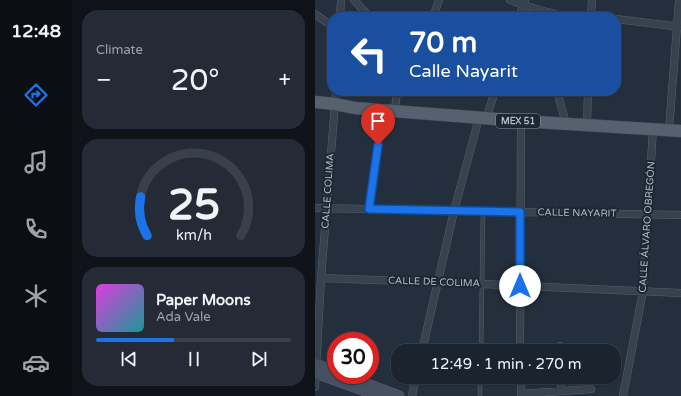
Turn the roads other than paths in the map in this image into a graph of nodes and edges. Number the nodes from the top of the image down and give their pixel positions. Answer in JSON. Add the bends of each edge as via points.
{"nodes":[{"id":1,"x":341,"y":0,"type":"edge"},
{"id":2,"x":354,"y":0,"type":"edge"},
{"id":3,"x":439,"y":0,"type":"edge"},
{"id":4,"x":510,"y":0,"type":"edge"},
{"id":5,"x":593,"y":0,"type":"edge"},
{"id":6,"x":679,"y":0,"type":"edge"},
{"id":7,"x":524,"y":3,"type":"edge"},
{"id":8,"x":536,"y":9,"type":"junction"},
{"id":9,"x":340,"y":12,"type":"edge"},
{"id":10,"x":365,"y":12,"type":"edge"},
{"id":11,"x":435,"y":12,"type":"edge"},
{"id":12,"x":537,"y":12,"type":"edge"},
{"id":13,"x":548,"y":12,"type":"edge"},
{"id":14,"x":592,"y":12,"type":"edge"},
{"id":15,"x":315,"y":14,"type":"edge"},
{"id":16,"x":621,"y":21,"type":"edge"},
{"id":17,"x":327,"y":22,"type":"edge"},
{"id":18,"x":679,"y":27,"type":"edge"},
{"id":19,"x":336,"y":96,"type":"edge"},
{"id":20,"x":396,"y":96,"type":"edge"},
{"id":21,"x":493,"y":96,"type":"edge"},
{"id":22,"x":558,"y":96,"type":"edge"},
{"id":23,"x":588,"y":96,"type":"edge"},
{"id":24,"x":315,"y":102,"type":"edge"},
{"id":25,"x":335,"y":107,"type":"junction"},
{"id":26,"x":315,"y":110,"type":"edge"},
{"id":27,"x":395,"y":111,"type":"junction"},
{"id":28,"x":483,"y":118,"type":"junction"},
{"id":29,"x":521,"y":121,"type":"junction"},
{"id":30,"x":566,"y":124,"type":"junction"},
{"id":31,"x":587,"y":125,"type":"junction"},
{"id":32,"x":653,"y":129,"type":"junction"},
{"id":33,"x":669,"y":130,"type":"junction"},
{"id":34,"x":681,"y":131,"type":"edge"},
{"id":35,"x":315,"y":208,"type":"edge"},
{"id":36,"x":327,"y":208,"type":"junction"},
{"id":37,"x":369,"y":209,"type":"junction"},
{"id":38,"x":454,"y":210,"type":"junction"},
{"id":39,"x":483,"y":211,"type":"junction"},
{"id":40,"x":520,"y":212,"type":"junction"},
{"id":41,"x":647,"y":214,"type":"junction"},
{"id":42,"x":681,"y":215,"type":"edge"},
{"id":43,"x":321,"y":278,"type":"junction"},
{"id":44,"x":438,"y":282,"type":"junction"},
{"id":45,"x":482,"y":284,"type":"junction"},
{"id":46,"x":520,"y":286,"type":"junction"},
{"id":47,"x":643,"y":291,"type":"junction"},
{"id":48,"x":681,"y":293,"type":"edge"},
{"id":49,"x":424,"y":344,"type":"edge"},
{"id":50,"x":481,"y":344,"type":"edge"},
{"id":51,"x":520,"y":344,"type":"edge"},
{"id":52,"x":316,"y":369,"type":"edge"},
{"id":53,"x":327,"y":371,"type":"edge"},
{"id":54,"x":367,"y":384,"type":"edge"},
{"id":55,"x":415,"y":384,"type":"edge"},
{"id":56,"x":480,"y":384,"type":"edge"},
{"id":57,"x":521,"y":384,"type":"edge"},
{"id":58,"x":561,"y":384,"type":"edge"},
{"id":59,"x":315,"y":387,"type":"edge"},
{"id":60,"x":591,"y":389,"type":"dead end"},
{"id":61,"x":561,"y":391,"type":"junction"},
{"id":62,"x":521,"y":395,"type":"edge"},
{"id":63,"x":379,"y":396,"type":"edge"},
{"id":64,"x":399,"y":396,"type":"edge"},
{"id":65,"x":412,"y":396,"type":"edge"},
{"id":66,"x":480,"y":396,"type":"edge"},
{"id":67,"x":623,"y":396,"type":"edge"}],
"edges":[{"from":1,"to":9,"type":"street"},
{"from":2,"to":10,"type":"street"},
{"from":3,"to":11,"type":"street"},
{"from":4,"to":7,"type":"street"},
{"from":5,"to":14,"type":"street"},
{"from":6,"to":18,"type":"street"},
{"from":7,"to":8,"type":"street"},
{"from":8,"to":12,"type":"street"},
{"from":8,"to":13,"type":"street"},
{"from":15,"to":17,"type":"street"},
{"from":16,"to":18,"type":"street"},
{"from":18,"to":33,"type":"street"},
{"from":19,"to":25,"type":"street","name":"CALLE COLIMA"},
{"from":20,"to":27,"type":"street"},
{"from":21,"to":28,"type":"street"},
{"from":22,"to":30,"type":"street"},
{"from":23,"to":31,"type":"street"},
{"from":24,"to":25,"type":"main road","number":"MEX 51"},
{"from":25,"to":26,"type":"main road","number":"MEX 51"},
{"from":25,"to":27,"type":"main road","number":"MEX 51"},
{"from":25,"to":36,"type":"street","name":"CALLE COLIMA"},
{"from":27,"to":28,"type":"main road","number":"MEX 51"},
{"from":27,"to":37,"type":"lane","via":[[378,145]]},
{"from":28,"to":29,"type":"main road","number":"MEX 51"},
{"from":28,"to":38,"type":"street"},
{"from":29,"to":30,"type":"main road","number":"MEX 51"},
{"from":29,"to":40,"type":"street"},
{"from":30,"to":31,"type":"main road","number":"MEX 51"},
{"from":31,"to":32,"type":"main road","number":"MEX 51"},
{"from":32,"to":33,"type":"main road","number":"MEX 51"},
{"from":32,"to":41,"type":"street","name":"CALLE ÁLVARO OBREGÓN"},
{"from":33,"to":34,"type":"main road","number":"MEX 51"},
{"from":35,"to":36,"type":"street","name":"CALLE NAYARIT"},
{"from":36,"to":37,"type":"street","name":"CALLE NAYARIT"},
{"from":36,"to":43,"type":"street","name":"CALLE COLIMA"},
{"from":37,"to":38,"type":"street","name":"CALLE NAYARIT"},
{"from":38,"to":39,"type":"street","name":"CALLE NAYARIT"},
{"from":38,"to":44,"type":"street"},
{"from":39,"to":40,"type":"street","name":"CALLE NAYARIT"},
{"from":39,"to":45,"type":"lane"},
{"from":40,"to":41,"type":"street","name":"CALLE NAYARIT"},
{"from":40,"to":46,"type":"street"},
{"from":41,"to":42,"type":"street","name":"CALLE NAYARIT"},
{"from":41,"to":47,"type":"street","name":"CALLE ÁLVARO OBREGÓN"},
{"from":43,"to":44,"type":"street","name":"CALLE DE COLIMA"},
{"from":43,"to":52,"type":"street","name":"CALLE COLIMA"},
{"from":44,"to":45,"type":"street","name":"CALLE DE COLIMA"},
{"from":44,"to":49,"type":"street"},
{"from":45,"to":46,"type":"street","name":"CALLE DE COLIMA"},
{"from":45,"to":50,"type":"lane"},
{"from":46,"to":47,"type":"street","name":"CALLE DE COLIMA"},
{"from":46,"to":51,"type":"street"},
{"from":47,"to":48,"type":"street","name":"CALLE DE COLIMA"},
{"from":47,"to":67,"type":"street","name":"CALLE ÁLVARO OBREGÓN"},
{"from":52,"to":53,"type":"street"},
{"from":52,"to":59,"type":"street","name":"CALLE COLIMA"},
{"from":52,"to":63,"type":"street"},
{"from":54,"to":64,"type":"street"},
{"from":55,"to":65,"type":"street"},
{"from":56,"to":66,"type":"lane"},
{"from":57,"to":62,"type":"street"},
{"from":58,"to":61,"type":"street"},
{"from":60,"to":61,"type":"street"},
{"from":61,"to":62,"type":"street"}]}
